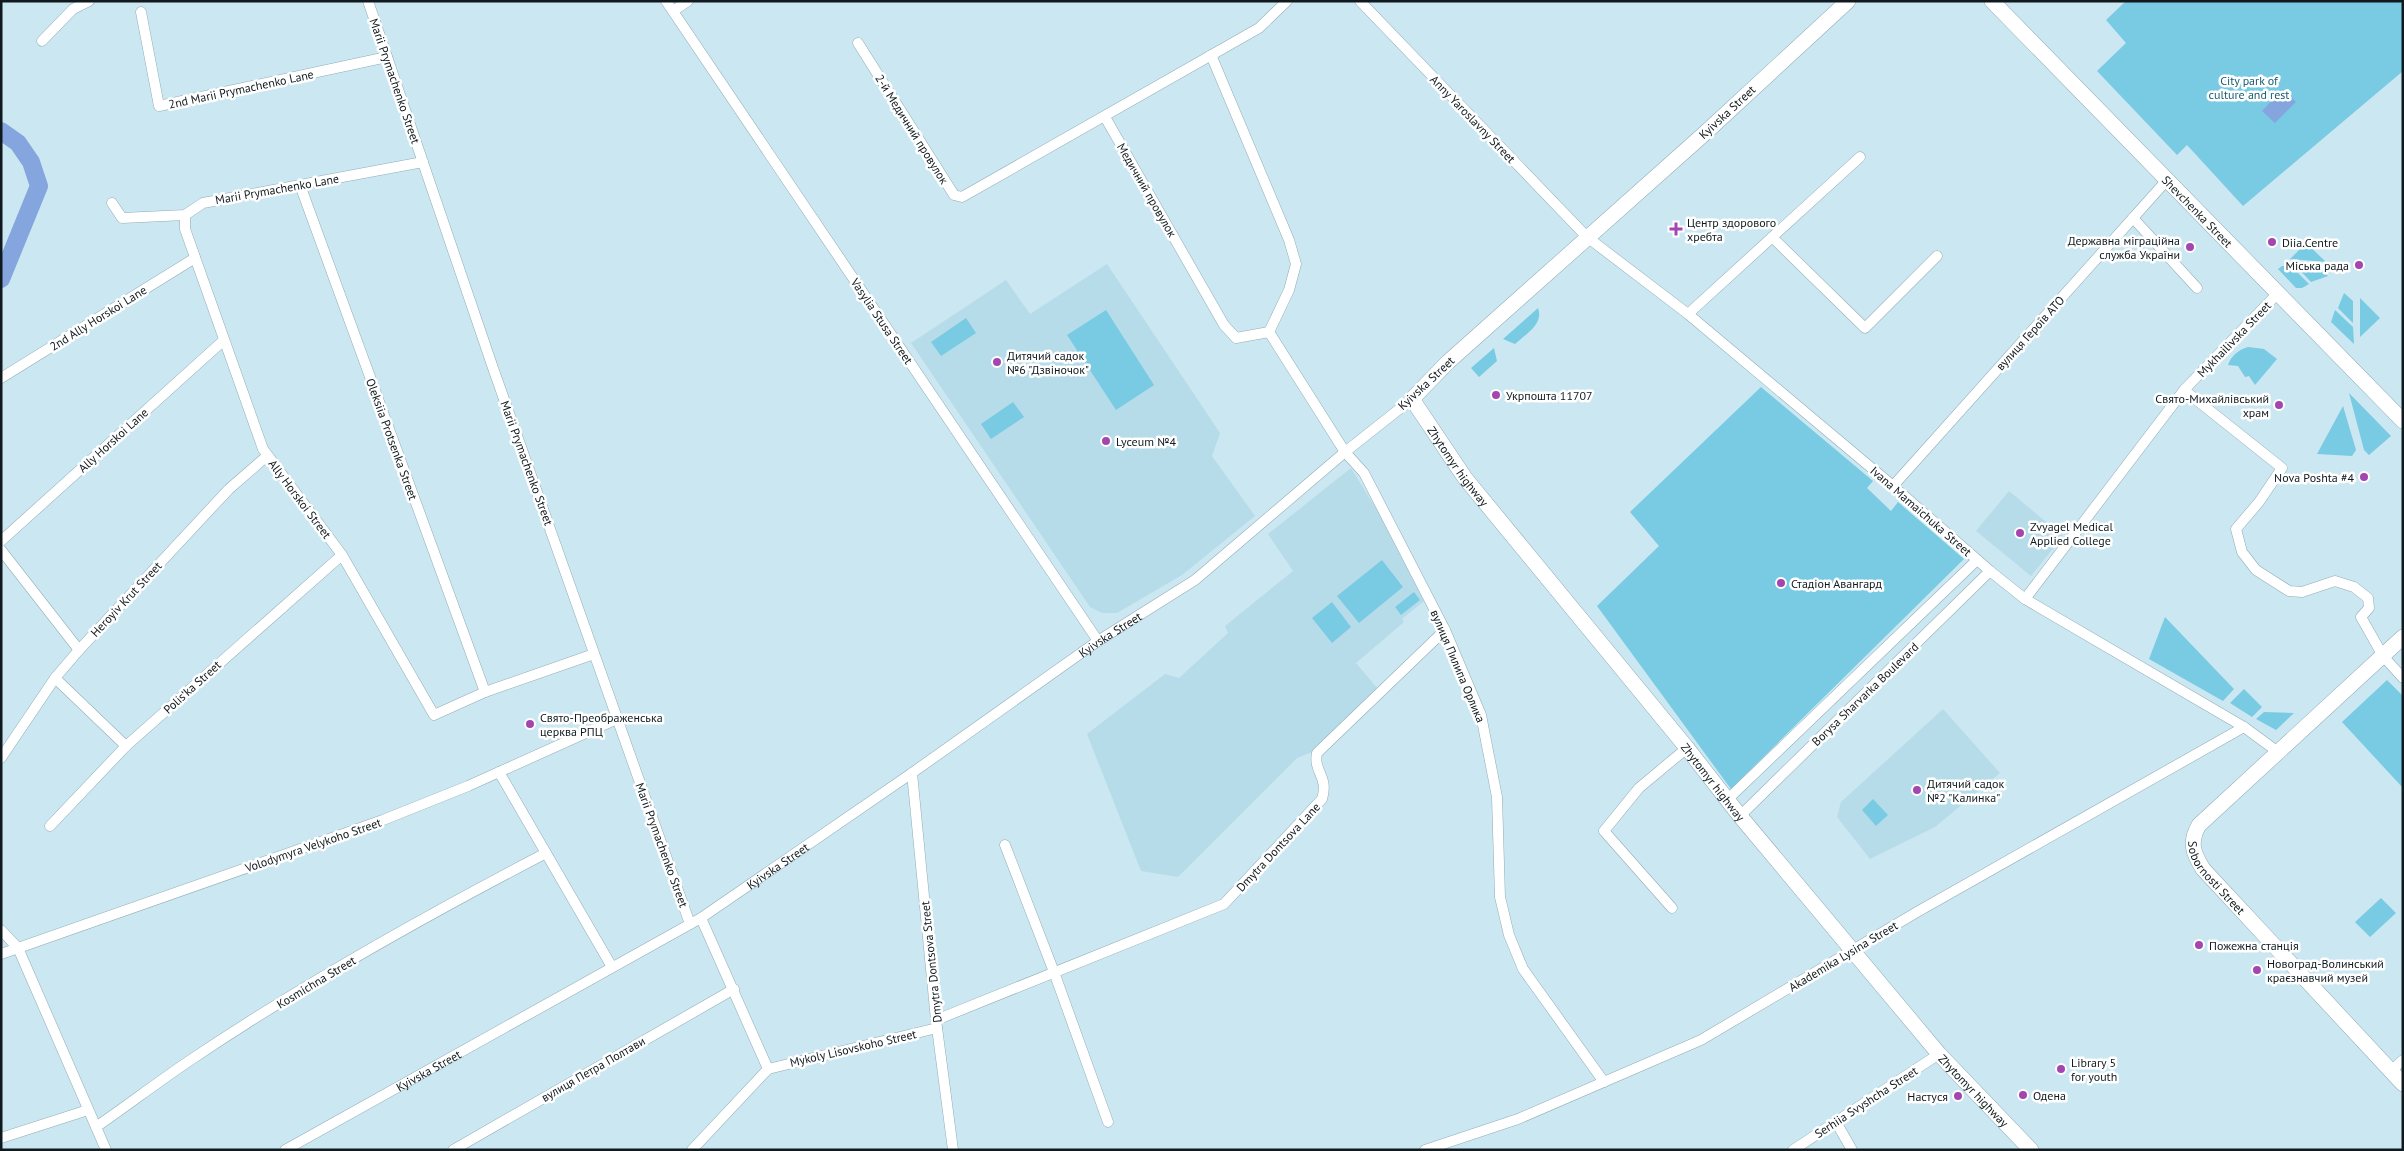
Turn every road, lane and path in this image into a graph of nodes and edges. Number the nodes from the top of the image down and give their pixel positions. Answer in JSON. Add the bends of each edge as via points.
{"nodes":[{"id":1,"x":89,"y":1,"type":"edge"},
{"id":2,"x":368,"y":1,"type":"edge"},
{"id":3,"x":666,"y":1,"type":"edge"},
{"id":4,"x":688,"y":1,"type":"edge"},
{"id":5,"x":1287,"y":1,"type":"edge"},
{"id":6,"x":1360,"y":1,"type":"edge"},
{"id":7,"x":1848,"y":1,"type":"edge"},
{"id":8,"x":1992,"y":1,"type":"edge"},
{"id":9,"x":674,"y":11,"type":"junction"},
{"id":10,"x":141,"y":12,"type":"dead end"},
{"id":11,"x":42,"y":41,"type":"dead end"},
{"id":12,"x":858,"y":43,"type":"dead end"},
{"id":13,"x":1211,"y":55,"type":"junction"},
{"id":14,"x":387,"y":57,"type":"junction"},
{"id":15,"x":1105,"y":117,"type":"junction"},
{"id":16,"x":1860,"y":157,"type":"dead end"},
{"id":17,"x":423,"y":162,"type":"junction"},
{"id":18,"x":2167,"y":180,"type":"junction"},
{"id":19,"x":300,"y":185,"type":"junction"},
{"id":20,"x":112,"y":203,"type":"dead end"},
{"id":21,"x":185,"y":215,"type":"junction"},
{"id":22,"x":2133,"y":218,"type":"junction"},
{"id":23,"x":1587,"y":237,"type":"junction"},
{"id":24,"x":1772,"y":237,"type":"junction"},
{"id":25,"x":1937,"y":256,"type":"dead end"},
{"id":26,"x":195,"y":258,"type":"junction"},
{"id":27,"x":2197,"y":288,"type":"dead end"},
{"id":28,"x":2278,"y":293,"type":"junction"},
{"id":29,"x":1688,"y":314,"type":"junction"},
{"id":30,"x":1269,"y":332,"type":"junction"},
{"id":31,"x":224,"y":340,"type":"junction"},
{"id":32,"x":1,"y":378,"type":"edge"},
{"id":33,"x":2184,"y":390,"type":"junction"},
{"id":34,"x":1412,"y":399,"type":"junction"},
{"id":35,"x":2403,"y":421,"type":"edge"},
{"id":36,"x":1345,"y":452,"type":"junction"},
{"id":37,"x":268,"y":456,"type":"junction"},
{"id":38,"x":1893,"y":486,"type":"junction"},
{"id":39,"x":1,"y":541,"type":"edge"},
{"id":40,"x":1,"y":550,"type":"edge"},
{"id":41,"x":342,"y":555,"type":"junction"},
{"id":42,"x":1977,"y":560,"type":"junction"},
{"id":43,"x":1990,"y":572,"type":"junction"},
{"id":44,"x":2025,"y":598,"type":"junction"},
{"id":45,"x":1444,"y":630,"type":"junction"},
{"id":46,"x":2403,"y":637,"type":"edge"},
{"id":47,"x":1098,"y":641,"type":"junction"},
{"id":48,"x":79,"y":650,"type":"junction"},
{"id":49,"x":594,"y":654,"type":"junction"},
{"id":50,"x":2383,"y":656,"type":"junction"},
{"id":51,"x":55,"y":678,"type":"junction"},
{"id":52,"x":2403,"y":678,"type":"edge"},
{"id":53,"x":485,"y":692,"type":"junction"},
{"id":54,"x":618,"y":719,"type":"junction"},
{"id":55,"x":2244,"y":727,"type":"junction"},
{"id":56,"x":126,"y":746,"type":"junction"},
{"id":57,"x":1687,"y":748,"type":"junction"},
{"id":58,"x":2278,"y":752,"type":"junction"},
{"id":59,"x":1,"y":758,"type":"edge"},
{"id":60,"x":499,"y":772,"type":"junction"},
{"id":61,"x":912,"y":773,"type":"junction"},
{"id":62,"x":1727,"y":800,"type":"junction"},
{"id":63,"x":1740,"y":816,"type":"junction"},
{"id":64,"x":50,"y":826,"type":"dead end"},
{"id":65,"x":1005,"y":845,"type":"dead end"},
{"id":66,"x":546,"y":853,"type":"junction"},
{"id":67,"x":1672,"y":908,"type":"dead end"},
{"id":68,"x":701,"y":918,"type":"junction"},
{"id":69,"x":690,"y":924,"type":"junction"},
{"id":70,"x":1,"y":930,"type":"edge"},
{"id":71,"x":18,"y":948,"type":"junction"},
{"id":72,"x":1852,"y":950,"type":"junction"},
{"id":73,"x":1,"y":954,"type":"edge"},
{"id":74,"x":612,"y":967,"type":"junction"},
{"id":75,"x":1054,"y":972,"type":"junction"},
{"id":76,"x":734,"y":989,"type":"junction"},
{"id":77,"x":937,"y":1024,"type":"junction"},
{"id":78,"x":1939,"y":1054,"type":"junction"},
{"id":79,"x":2403,"y":1060,"type":"edge"},
{"id":80,"x":768,"y":1068,"type":"junction"},
{"id":81,"x":2391,"y":1072,"type":"junction"},
{"id":82,"x":1604,"y":1082,"type":"junction"},
{"id":83,"x":2403,"y":1084,"type":"edge"},
{"id":84,"x":88,"y":1110,"type":"junction"},
{"id":85,"x":1108,"y":1122,"type":"dead end"},
{"id":86,"x":1836,"y":1122,"type":"junction"},
{"id":87,"x":96,"y":1127,"type":"junction"},
{"id":88,"x":1,"y":1138,"type":"edge"},
{"id":89,"x":106,"y":1150,"type":"edge"},
{"id":90,"x":285,"y":1150,"type":"edge"},
{"id":91,"x":453,"y":1150,"type":"edge"},
{"id":92,"x":692,"y":1150,"type":"edge"},
{"id":93,"x":953,"y":1150,"type":"edge"},
{"id":94,"x":1426,"y":1150,"type":"edge"},
{"id":95,"x":1793,"y":1150,"type":"edge"},
{"id":96,"x":1852,"y":1150,"type":"edge"},
{"id":97,"x":2031,"y":1150,"type":"edge"}],
"edges":[{"from":1,"to":11,"type":"street","via":[[73,9]]},
{"from":2,"to":14,"type":"street","name":"Marii Prymachenko Street"},
{"from":3,"to":9,"type":"street","name":"Vasylia Stusa Street"},
{"from":4,"to":9,"type":"street"},
{"from":5,"to":13,"type":"street","via":[[1259,28]]},
{"from":6,"to":23,"type":"street","name":"Anny Yaroslavny Street"},
{"from":7,"to":23,"type":"main road","name":"Kyivska Street"},
{"from":8,"to":18,"type":"main road","name":"Shevchenka Street"},
{"from":9,"to":47,"type":"street","name":"Vasylia Stusa Street"},
{"from":10,"to":14,"type":"street","name":"2nd Marii Prymachenko Lane","via":[[159,106]]},
{"from":12,"to":15,"type":"street","name":"2-й Медичний провулок","via":[[958,197]]},
{"from":13,"to":15,"type":"street"},
{"from":13,"to":30,"type":"street","via":[[1289,240],[1296,264],[1289,290]]},
{"from":14,"to":17,"type":"street","name":"Marii Prymachenko Street"},
{"from":15,"to":30,"type":"street","name":"Медичний провулок","via":[[1224,324],[1236,338]]},
{"from":16,"to":24,"type":"street"},
{"from":17,"to":19,"type":"street","name":"Marii Prymachenko Lane"},
{"from":17,"to":49,"type":"street","name":"Marii Prymachenko Street"},
{"from":18,"to":22,"type":"street","name":"вулиця Героїв АТО"},
{"from":18,"to":28,"type":"main road","name":"Shevchenka Street"},
{"from":19,"to":21,"type":"street","name":"Marii Prymachenko Lane","via":[[204,203]]},
{"from":19,"to":53,"type":"street","name":"Oleksiia Protsenka Street"},
{"from":20,"to":21,"type":"street","name":"Marii Prymachenko Lane","via":[[122,218]]},
{"from":21,"to":26,"type":"street","name":"Ally Horskoi Street","via":[[185,229]]},
{"from":22,"to":27,"type":"street"},
{"from":22,"to":38,"type":"street","name":"вулиця Героїв АТО"},
{"from":23,"to":29,"type":"street","name":"Ivana Mamaichuka Street"},
{"from":23,"to":34,"type":"main road","name":"Kyivska Street","via":[[1448,362]]},
{"from":24,"to":25,"type":"street","via":[[1865,328]]},
{"from":24,"to":29,"type":"street"},
{"from":26,"to":31,"type":"street","name":"Ally Horskoi Street"},
{"from":26,"to":32,"type":"street","name":"2nd Ally Horskoi Lane"},
{"from":28,"to":33,"type":"street","name":"Mykhailivska Street"},
{"from":28,"to":35,"type":"main road","name":"Shevchenka Street"},
{"from":29,"to":38,"type":"street","name":"Ivana Mamaichuka Street"},
{"from":30,"to":36,"type":"street"},
{"from":31,"to":37,"type":"street","name":"Ally Horskoi Street"},
{"from":31,"to":39,"type":"street","name":"Ally Horskoi Lane"},
{"from":33,"to":44,"type":"street","name":"Mykhailivska Street"},
{"from":33,"to":50,"type":"street","via":[[2282,468],[2236,529],[2242,552],[2256,570],[2289,591],[2302,592],[2335,581],[2354,587],[2368,598],[2369,608],[2361,617]]},
{"from":34,"to":36,"type":"street","name":"Kyivska Street"},
{"from":34,"to":57,"type":"main road","name":"Zhytomyr highway","via":[[1465,478]]},
{"from":36,"to":45,"type":"street","name":"вулиця Пилипа Орлика","via":[[1364,473]]},
{"from":36,"to":47,"type":"street","name":"Kyivska Street","via":[[1195,580]]},
{"from":37,"to":41,"type":"street","name":"Ally Horskoi Street"},
{"from":37,"to":48,"type":"street","name":"Heroyiv Krut Street","via":[[229,489]]},
{"from":38,"to":42,"type":"street","name":"Ivana Mamaichuka Street"},
{"from":40,"to":48,"type":"street"},
{"from":41,"to":53,"type":"street","name":"Ally Horskoi Street","via":[[434,715]]},
{"from":41,"to":56,"type":"street","name":"Polisʹka Street"},
{"from":42,"to":43,"type":"street","name":"Ivana Mamaichuka Street"},
{"from":42,"to":62,"type":"street","name":"Borysa Sharvarka Boulevard"},
{"from":43,"to":44,"type":"street","name":"Ivana Mamaichuka Street"},
{"from":43,"to":63,"type":"street","name":"Borysa Sharvarka Boulevard"},
{"from":44,"to":55,"type":"street","name":"Ivana Mamaichuka Street"},
{"from":45,"to":75,"type":"street","name":"Dmytra Dontsova Lane","via":[[1317,752],[1315,760],[1326,787],[1322,800],[1224,904]]},
{"from":45,"to":82,"type":"street","name":"вулиця Пилипа Орлика","via":[[1482,715],[1497,797],[1500,897],[1509,934],[1523,970]]},
{"from":46,"to":50,"type":"main road","name":"Sobornosti Street"},
{"from":47,"to":61,"type":"street","name":"Kyivska Street"},
{"from":48,"to":51,"type":"street","name":"Heroyiv Krut Street"},
{"from":49,"to":53,"type":"street"},
{"from":49,"to":54,"type":"street","name":"Marii Prymachenko Street"},
{"from":50,"to":52,"type":"street"},
{"from":50,"to":58,"type":"main road","name":"Sobornosti Street"},
{"from":51,"to":56,"type":"street"},
{"from":51,"to":59,"type":"street","name":"Heroyiv Krut Street"},
{"from":54,"to":60,"type":"street","name":"Volodymyra Velykoho Street"},
{"from":54,"to":69,"type":"street","name":"Marii Prymachenko Street"},
{"from":55,"to":58,"type":"street","name":"Ivana Mamaichuka Street"},
{"from":55,"to":72,"type":"street","name":"Akademika Lysina Street"},
{"from":56,"to":64,"type":"street","name":"Polisʹka Street"},
{"from":57,"to":62,"type":"main road","name":"Zhytomyr highway"},
{"from":57,"to":67,"type":"street","via":[[1639,788],[1604,831]]},
{"from":58,"to":81,"type":"main road","name":"Sobornosti Street","via":[[2199,825],[2193,836],[2195,857]]},
{"from":60,"to":66,"type":"street"},
{"from":60,"to":71,"type":"street","name":"Volodymyra Velykoho Street","via":[[383,820]]},
{"from":61,"to":68,"type":"street","name":"Kyivska Street"},
{"from":61,"to":77,"type":"street","name":"Dmytra Dontsova Street"},
{"from":62,"to":63,"type":"main road","name":"Zhytomyr highway"},
{"from":63,"to":72,"type":"main road","name":"Zhytomyr highway"},
{"from":65,"to":75,"type":"street"},
{"from":66,"to":74,"type":"street"},
{"from":66,"to":87,"type":"street","name":"Kosmichna Street","via":[[458,899],[312,983],[192,1059]]},
{"from":68,"to":69,"type":"street","name":"Kyivska Street"},
{"from":68,"to":76,"type":"street"},
{"from":69,"to":74,"type":"street","name":"Kyivska Street"},
{"from":70,"to":71,"type":"street"},
{"from":71,"to":73,"type":"street","name":"Volodymyra Velykoho Street"},
{"from":71,"to":84,"type":"street"},
{"from":72,"to":78,"type":"main road","name":"Zhytomyr highway"},
{"from":72,"to":82,"type":"street","name":"Akademika Lysina Street","via":[[1700,1040]]},
{"from":74,"to":90,"type":"street","name":"Kyivska Street"},
{"from":75,"to":77,"type":"street","name":"Dmytra Dontsova Lane"},
{"from":75,"to":85,"type":"street"},
{"from":76,"to":80,"type":"street"},
{"from":76,"to":91,"type":"street","name":"вулиця Петра Полтави"},
{"from":77,"to":80,"type":"street","name":"Mykoly Lisovskoho Street"},
{"from":77,"to":93,"type":"street","name":"Dmytra Dontsova Street"},
{"from":78,"to":86,"type":"street","name":"Serhiia Svyshcha Street"},
{"from":78,"to":97,"type":"main road","name":"Zhytomyr highway"},
{"from":79,"to":81,"type":"street"},
{"from":80,"to":92,"type":"street"},
{"from":81,"to":83,"type":"main road","name":"Sobornosti Street"},
{"from":82,"to":94,"type":"street","name":"Akademika Lysina Street","via":[[1518,1119]]},
{"from":84,"to":87,"type":"street"},
{"from":84,"to":88,"type":"street"},
{"from":86,"to":95,"type":"street","name":"Serhiia Svyshcha Street"},
{"from":86,"to":96,"type":"street"},
{"from":87,"to":89,"type":"street"}]}
